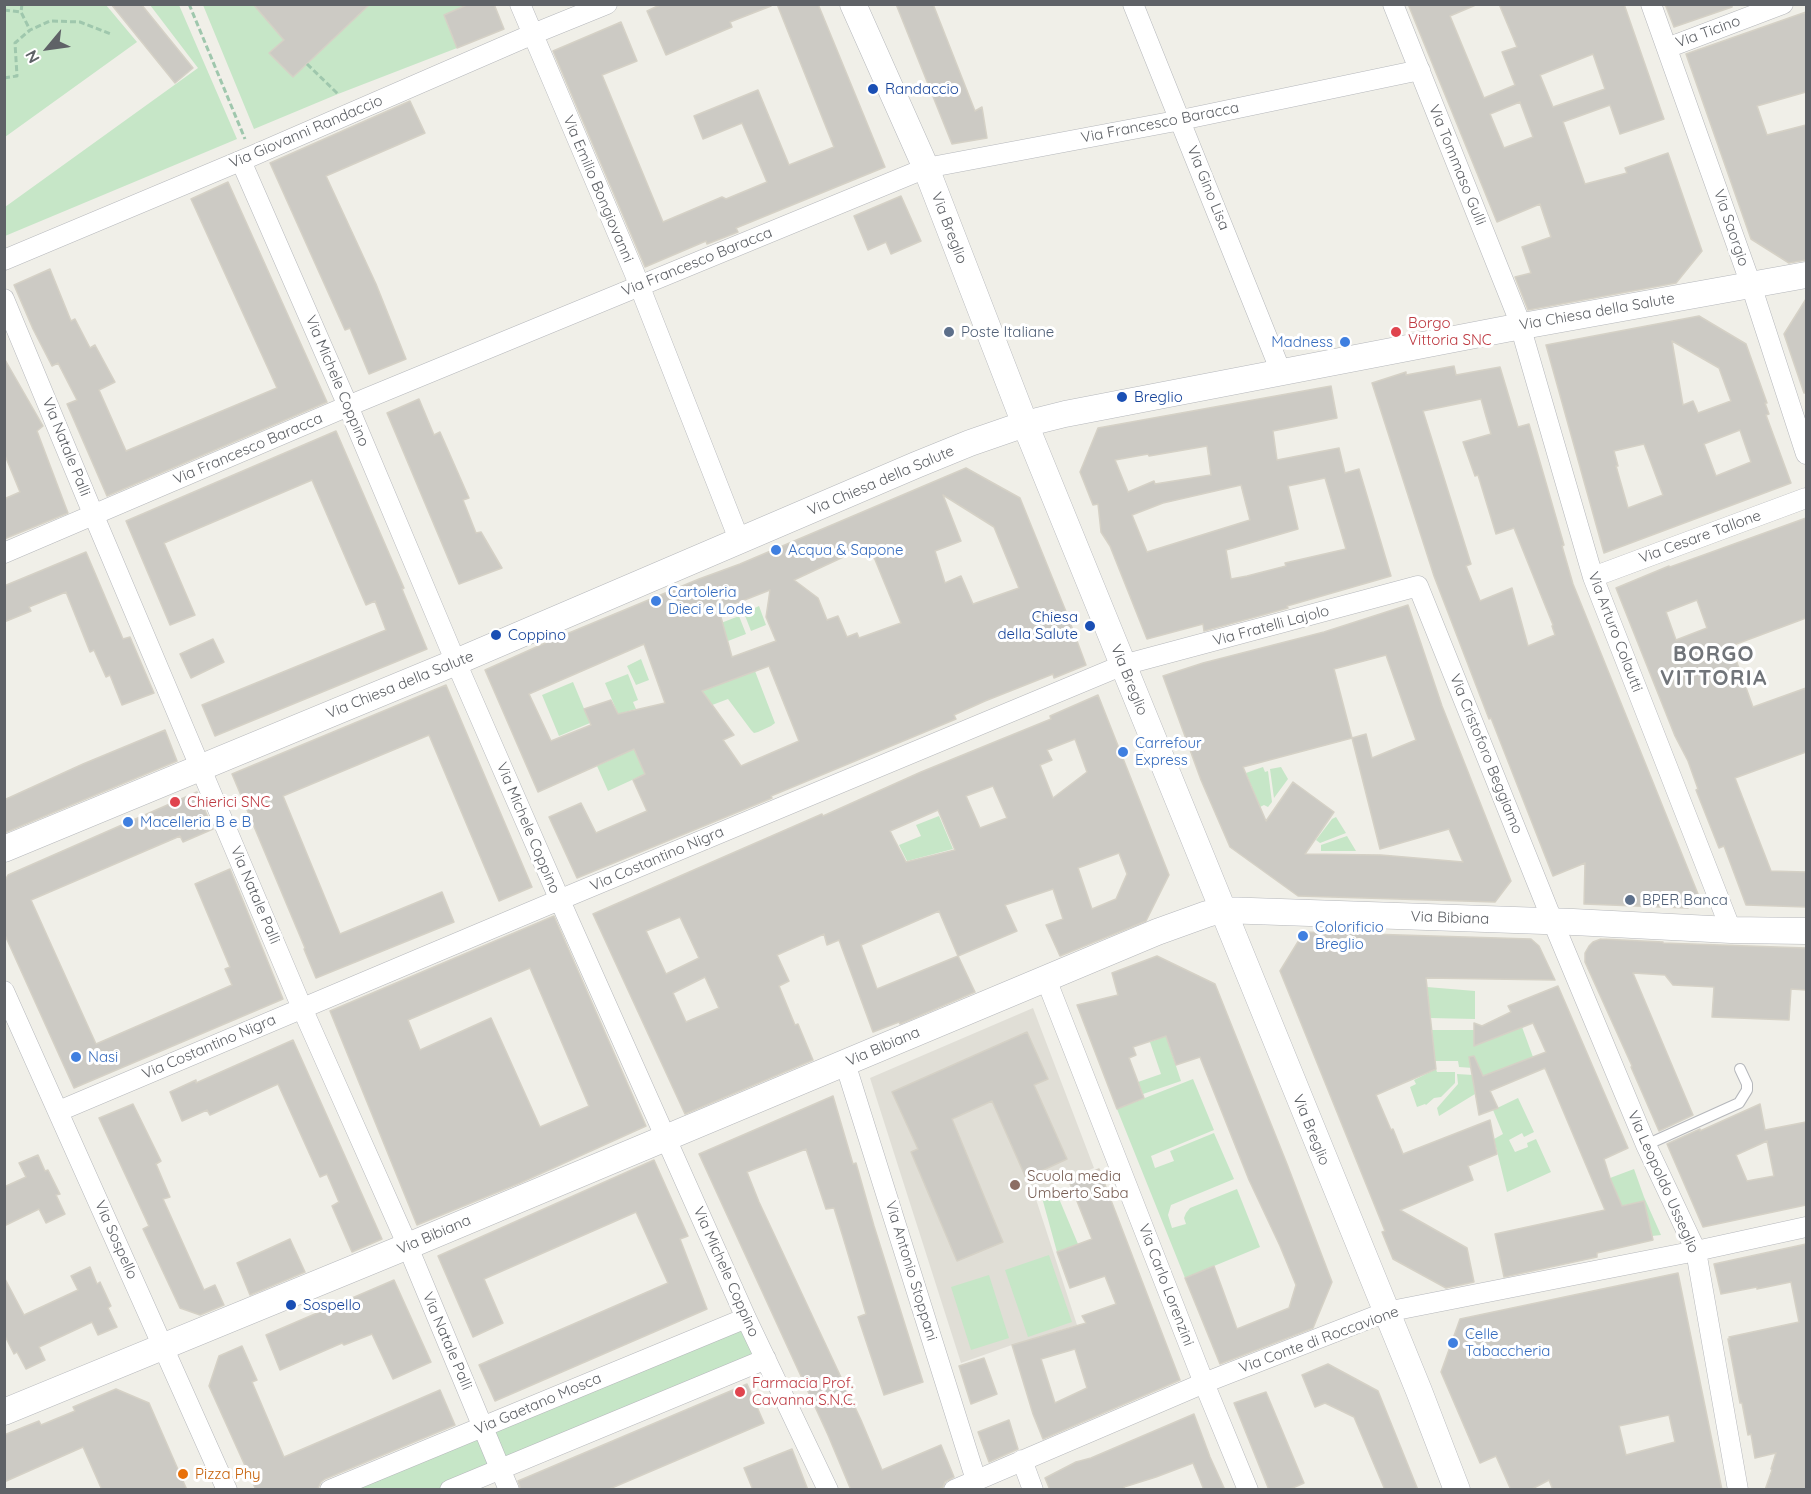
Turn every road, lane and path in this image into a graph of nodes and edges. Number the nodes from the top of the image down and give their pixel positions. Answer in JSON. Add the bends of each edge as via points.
{"nodes":[{"id":1,"x":22,"y":4,"type":"edge"},
{"id":2,"x":189,"y":4,"type":"edge"},
{"id":3,"x":520,"y":4,"type":"edge"},
{"id":4,"x":607,"y":4,"type":"edge"},
{"id":5,"x":854,"y":4,"type":"edge"},
{"id":6,"x":1133,"y":4,"type":"edge"},
{"id":7,"x":1393,"y":4,"type":"edge"},
{"id":8,"x":1651,"y":4,"type":"edge"},
{"id":9,"x":1783,"y":4,"type":"edge"},
{"id":10,"x":4,"y":9,"type":"edge"},
{"id":11,"x":21,"y":12,"type":"junction"},
{"id":12,"x":30,"y":30,"type":"junction"},
{"id":13,"x":111,"y":34,"type":"dead end"},
{"id":14,"x":533,"y":34,"type":"junction"},
{"id":15,"x":1667,"y":48,"type":"junction"},
{"id":16,"x":307,"y":64,"type":"dead end"},
{"id":17,"x":1420,"y":70,"type":"junction"},
{"id":18,"x":4,"y":78,"type":"edge"},
{"id":19,"x":338,"y":94,"type":"dead end"},
{"id":20,"x":1181,"y":120,"type":"junction"},
{"id":21,"x":246,"y":158,"type":"junction"},
{"id":22,"x":926,"y":168,"type":"junction"},
{"id":23,"x":4,"y":260,"type":"edge"},
{"id":24,"x":1806,"y":275,"type":"edge"},
{"id":25,"x":1751,"y":285,"type":"junction"},
{"id":26,"x":639,"y":286,"type":"junction"},
{"id":27,"x":4,"y":299,"type":"edge"},
{"id":28,"x":1521,"y":326,"type":"junction"},
{"id":29,"x":1281,"y":372,"type":"junction"},
{"id":30,"x":348,"y":406,"type":"junction"},
{"id":31,"x":1025,"y":424,"type":"junction"},
{"id":32,"x":1806,"y":454,"type":"edge"},
{"id":33,"x":1806,"y":498,"type":"edge"},
{"id":34,"x":94,"y":516,"type":"junction"},
{"id":35,"x":740,"y":542,"type":"junction"},
{"id":36,"x":4,"y":553,"type":"edge"},
{"id":37,"x":1593,"y":577,"type":"junction"},
{"id":38,"x":1418,"y":586,"type":"joint"},
{"id":39,"x":456,"y":662,"type":"junction"},
{"id":40,"x":1123,"y":665,"type":"junction"},
{"id":41,"x":201,"y":767,"type":"junction"},
{"id":42,"x":4,"y":849,"type":"edge"},
{"id":43,"x":559,"y":900,"type":"junction"},
{"id":44,"x":1222,"y":910,"type":"junction"},
{"id":45,"x":1553,"y":922,"type":"junction"},
{"id":46,"x":1731,"y":930,"type":"junction"},
{"id":47,"x":1806,"y":931,"type":"edge"},
{"id":48,"x":1046,"y":979,"type":"junction"},
{"id":49,"x":4,"y":991,"type":"edge"},
{"id":50,"x":302,"y":1008,"type":"junction"},
{"id":51,"x":845,"y":1063,"type":"junction"},
{"id":52,"x":1740,"y":1070,"type":"dead end"},
{"id":53,"x":59,"y":1111,"type":"junction"},
{"id":54,"x":666,"y":1138,"type":"junction"},
{"id":55,"x":1646,"y":1145,"type":"junction"},
{"id":56,"x":1806,"y":1227,"type":"edge"},
{"id":57,"x":408,"y":1246,"type":"junction"},
{"id":58,"x":1696,"y":1251,"type":"junction"},
{"id":59,"x":1386,"y":1312,"type":"junction"},
{"id":60,"x":746,"y":1317,"type":"junction"},
{"id":61,"x":164,"y":1348,"type":"junction"},
{"id":62,"x":766,"y":1359,"type":"junction"},
{"id":63,"x":1204,"y":1383,"type":"junction"},
{"id":64,"x":4,"y":1413,"type":"edge"},
{"id":65,"x":483,"y":1427,"type":"junction"},
{"id":66,"x":1022,"y":1460,"type":"junction"},
{"id":67,"x":500,"y":1469,"type":"junction"},
{"id":68,"x":976,"y":1480,"type":"junction"},
{"id":69,"x":227,"y":1490,"type":"edge"},
{"id":70,"x":330,"y":1490,"type":"edge"},
{"id":71,"x":450,"y":1490,"type":"edge"},
{"id":72,"x":508,"y":1490,"type":"edge"},
{"id":73,"x":828,"y":1490,"type":"edge"},
{"id":74,"x":954,"y":1490,"type":"edge"},
{"id":75,"x":1033,"y":1490,"type":"edge"},
{"id":76,"x":1248,"y":1490,"type":"edge"},
{"id":77,"x":1457,"y":1490,"type":"edge"},
{"id":78,"x":1738,"y":1490,"type":"edge"}],
"edges":[{"from":1,"to":11,"type":"path"},
{"from":2,"to":21,"type":"path"},
{"from":3,"to":14,"type":"street","name":"Via Emilio Bongiovanni"},
{"from":4,"to":14,"type":"street","name":"Via Giovanni Randaccio"},
{"from":5,"to":22,"type":"street","name":"Via Breglio"},
{"from":6,"to":20,"type":"street","name":"Via Gino Lisa"},
{"from":7,"to":17,"type":"street","name":"Via Tommaso Gulli"},
{"from":8,"to":15,"type":"street","name":"Via Saorgio"},
{"from":9,"to":15,"type":"street","name":"Via Ticino"},
{"from":10,"to":11,"type":"path"},
{"from":11,"to":12,"type":"path"},
{"from":12,"to":13,"type":"path","via":[[50,21],[80,22]]},
{"from":12,"to":18,"type":"path","via":[[15,43],[17,76]]},
{"from":14,"to":21,"type":"street","name":"Via Giovanni Randaccio"},
{"from":14,"to":26,"type":"street","name":"Via Emilio Bongiovanni"},
{"from":15,"to":25,"type":"street","name":"Via Saorgio"},
{"from":16,"to":19,"type":"path"},
{"from":17,"to":20,"type":"street","name":"Via Francesco Baracca"},
{"from":17,"to":28,"type":"street","name":"Via Tommaso Gulli"},
{"from":20,"to":22,"type":"street","name":"Via Francesco Baracca"},
{"from":20,"to":29,"type":"street","name":"Via Gino Lisa"},
{"from":21,"to":23,"type":"street","name":"Via Giovanni Randaccio"},
{"from":21,"to":30,"type":"street","name":"Via Michele Coppino"},
{"from":22,"to":26,"type":"street","name":"Via Francesco Baracca"},
{"from":22,"to":31,"type":"street","name":"Via Breglio"},
{"from":24,"to":25,"type":"street","name":"Via Chiesa della Salute"},
{"from":25,"to":28,"type":"street","name":"Via Chiesa della Salute"},
{"from":25,"to":32,"type":"street","name":"Via Saorgio"},
{"from":26,"to":30,"type":"street","name":"Via Francesco Baracca"},
{"from":26,"to":35,"type":"street","name":"Via Emilio Bongiovanni"},
{"from":27,"to":34,"type":"street","name":"Via Natale Palli"},
{"from":28,"to":29,"type":"street","name":"Via Chiesa della Salute"},
{"from":28,"to":37,"type":"street","name":"Via Arturo Colautti"},
{"from":29,"to":31,"type":"street","name":"Via Chiesa della Salute"},
{"from":30,"to":34,"type":"street","name":"Via Francesco Baracca"},
{"from":30,"to":39,"type":"street","name":"Via Michele Coppino"},
{"from":31,"to":35,"type":"street","name":"Via Chiesa della Salute","via":[[970,443]]},
{"from":31,"to":40,"type":"street","name":"Via Breglio"},
{"from":33,"to":37,"type":"street","name":"Via Cesare Tallone"},
{"from":34,"to":36,"type":"street","name":"Via Francesco Baracca"},
{"from":34,"to":41,"type":"street","name":"Via Natale Palli"},
{"from":35,"to":39,"type":"street","name":"Via Chiesa della Salute"},
{"from":37,"to":46,"type":"street","name":"Via Arturo Colautti"},
{"from":38,"to":40,"type":"street","name":"Via Fratelli Lajolo"},
{"from":38,"to":45,"type":"street","name":"Via Cristoforo Beggiamo"},
{"from":39,"to":41,"type":"street","name":"Via Chiesa della Salute"},
{"from":39,"to":43,"type":"street","name":"Via Michele Coppino"},
{"from":40,"to":43,"type":"street","name":"Via Costantino Nigra"},
{"from":40,"to":44,"type":"street","name":"Via Breglio"},
{"from":41,"to":42,"type":"street","name":"Via Chiesa della Salute"},
{"from":41,"to":50,"type":"street","name":"Via Natale Palli"},
{"from":43,"to":50,"type":"street","name":"Via Costantino Nigra"},
{"from":43,"to":54,"type":"street","name":"Via Michele Coppino"},
{"from":44,"to":45,"type":"street","name":"Via Bibiana"},
{"from":44,"to":48,"type":"street","name":"Via Bibiana"},
{"from":44,"to":59,"type":"street","name":"Via Breglio"},
{"from":45,"to":46,"type":"street","name":"Via Bibiana"},
{"from":45,"to":55,"type":"street","name":"Via Leopoldo Usseglio"},
{"from":46,"to":47,"type":"street","name":"Via Bibiana"},
{"from":48,"to":51,"type":"street","name":"Via Bibiana"},
{"from":48,"to":63,"type":"street","name":"Via Carlo Lorenzini"},
{"from":49,"to":53,"type":"street","name":"Via Sospello"},
{"from":50,"to":53,"type":"street","name":"Via Costantino Nigra"},
{"from":50,"to":57,"type":"street","name":"Via Natale Palli"},
{"from":51,"to":54,"type":"street","name":"Via Bibiana"},
{"from":51,"to":68,"type":"street","name":"Via Antonio Stoppani"},
{"from":52,"to":55,"type":"lane","via":[[1747,1090],[1739,1103]]},
{"from":53,"to":61,"type":"street","name":"Via Sospello"},
{"from":54,"to":57,"type":"street","name":"Via Bibiana"},
{"from":54,"to":60,"type":"street","name":"Via Michele Coppino"},
{"from":55,"to":58,"type":"street","name":"Via Leopoldo Usseglio"},
{"from":56,"to":58,"type":"street","name":"Via Conte di Roccavione"},
{"from":57,"to":61,"type":"street","name":"Via Bibiana"},
{"from":57,"to":65,"type":"street","name":"Via Natale Palli"},
{"from":58,"to":59,"type":"street","name":"Via Conte di Roccavione"},
{"from":58,"to":78,"type":"street","name":"Via Leopoldo Usseglio"},
{"from":59,"to":63,"type":"street","name":"Via Conte di Roccavione"},
{"from":59,"to":77,"type":"street","name":"Via Breglio"},
{"from":60,"to":62,"type":"street","name":"Via Michele Coppino"},
{"from":60,"to":65,"type":"street","name":"Via Gaetano Mosca"},
{"from":61,"to":64,"type":"street","name":"Via Bibiana"},
{"from":61,"to":69,"type":"street","name":"Via Sospello"},
{"from":62,"to":67,"type":"street"},
{"from":62,"to":73,"type":"street","name":"Via Michele Coppino"},
{"from":63,"to":66,"type":"street","name":"Via Conte di Roccavione"},
{"from":63,"to":76,"type":"street","name":"Via Carlo Lorenzini"},
{"from":65,"to":67,"type":"street","name":"Via Natale Palli"},
{"from":65,"to":70,"type":"street","name":"Via Gaetano Mosca"},
{"from":66,"to":68,"type":"street","name":"Via Conte di Roccavione"},
{"from":66,"to":75,"type":"street"},
{"from":67,"to":71,"type":"street"},
{"from":67,"to":72,"type":"street","name":"Via Natale Palli"},
{"from":68,"to":74,"type":"street","name":"Via Conte di Roccavione"}]}
